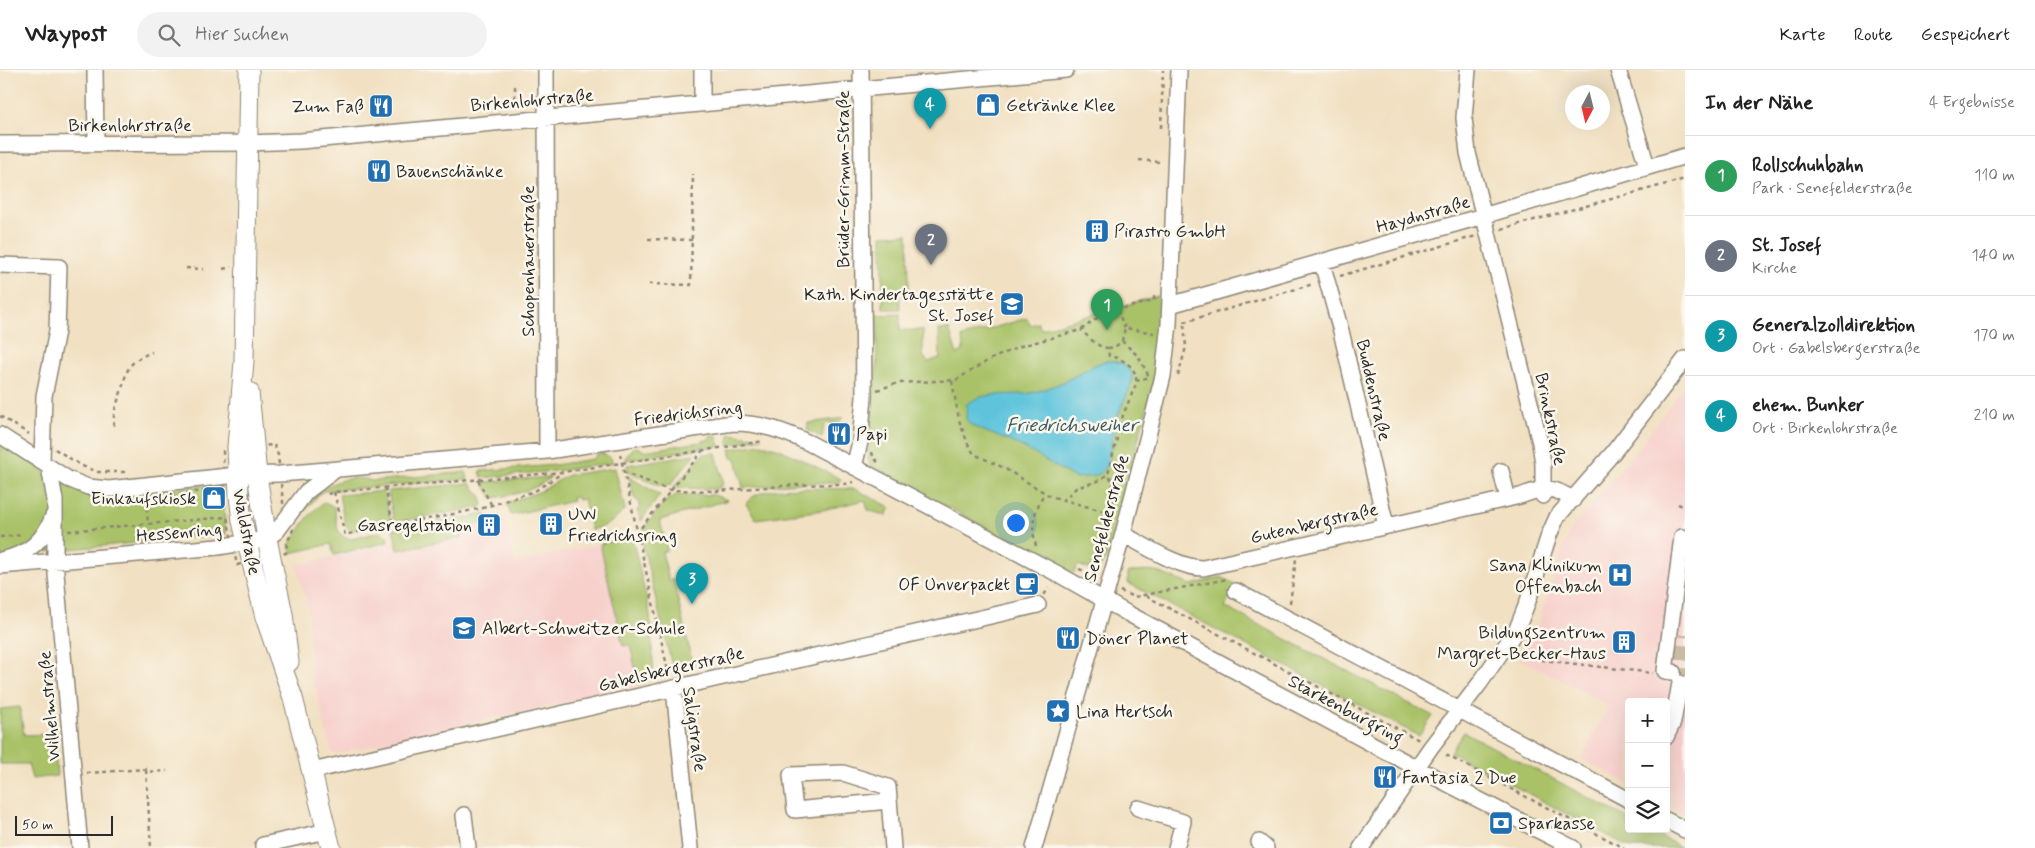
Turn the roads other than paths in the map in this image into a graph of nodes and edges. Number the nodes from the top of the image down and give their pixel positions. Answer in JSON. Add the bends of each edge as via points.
{"nodes":[{"id":1,"x":96,"y":70,"type":"edge"},
{"id":2,"x":249,"y":70,"type":"edge"},
{"id":3,"x":546,"y":70,"type":"edge"},
{"id":4,"x":702,"y":70,"type":"edge"},
{"id":5,"x":861,"y":70,"type":"edge"},
{"id":6,"x":1066,"y":70,"type":"edge"},
{"id":7,"x":1179,"y":70,"type":"edge"},
{"id":8,"x":1468,"y":70,"type":"edge"},
{"id":9,"x":1618,"y":70,"type":"edge"},
{"id":10,"x":861,"y":89,"type":"junction"},
{"id":11,"x":702,"y":103,"type":"junction"},
{"id":12,"x":547,"y":117,"type":"junction"},
{"id":13,"x":247,"y":143,"type":"junction"},
{"id":14,"x":0,"y":144,"type":"edge"},
{"id":15,"x":96,"y":144,"type":"junction"},
{"id":16,"x":1685,"y":156,"type":"edge"},
{"id":17,"x":1648,"y":166,"type":"junction"},
{"id":18,"x":1483,"y":216,"type":"junction"},
{"id":19,"x":1322,"y":263,"type":"junction"},
{"id":20,"x":0,"y":265,"type":"edge"},
{"id":21,"x":1163,"y":303,"type":"junction"},
{"id":22,"x":1685,"y":359,"type":"edge"},
{"id":23,"x":244,"y":361,"type":"junction"},
{"id":24,"x":0,"y":435,"type":"edge"},
{"id":25,"x":547,"y":451,"type":"junction"},
{"id":26,"x":45,"y":464,"type":"junction"},
{"id":27,"x":854,"y":467,"type":"junction"},
{"id":28,"x":336,"y":469,"type":"junction"},
{"id":29,"x":1501,"y":471,"type":"dead end"},
{"id":30,"x":237,"y":475,"type":"junction"},
{"id":31,"x":258,"y":475,"type":"junction"},
{"id":32,"x":1543,"y":494,"type":"junction"},
{"id":33,"x":1514,"y":498,"type":"junction"},
{"id":34,"x":56,"y":500,"type":"junction"},
{"id":35,"x":1573,"y":500,"type":"junction"},
{"id":36,"x":1557,"y":517,"type":"junction"},
{"id":37,"x":1386,"y":526,"type":"junction"},
{"id":38,"x":1123,"y":534,"type":"junction"},
{"id":39,"x":1685,"y":538,"type":"edge"},
{"id":40,"x":267,"y":539,"type":"junction"},
{"id":41,"x":247,"y":543,"type":"junction"},
{"id":42,"x":0,"y":560,"type":"edge"},
{"id":43,"x":55,"y":562,"type":"junction"},
{"id":44,"x":0,"y":566,"type":"edge"},
{"id":45,"x":1232,"y":585,"type":"road end"},
{"id":46,"x":1103,"y":600,"type":"junction"},
{"id":47,"x":1038,"y":605,"type":"dead end"},
{"id":48,"x":674,"y":688,"type":"junction"},
{"id":49,"x":293,"y":698,"type":"junction"},
{"id":50,"x":1459,"y":709,"type":"junction"},
{"id":51,"x":1670,"y":728,"type":"edge"},
{"id":52,"x":1417,"y":768,"type":"junction"},
{"id":53,"x":312,"y":771,"type":"junction"},
{"id":54,"x":1625,"y":798,"type":"edge"},
{"id":55,"x":889,"y":801,"type":"junction"},
{"id":56,"x":1138,"y":808,"type":"dead end"},
{"id":57,"x":464,"y":815,"type":"dead end"},
{"id":58,"x":1670,"y":822,"type":"edge"},
{"id":59,"x":1685,"y":830,"type":"edge"},
{"id":60,"x":329,"y":839,"type":"edge"},
{"id":61,"x":80,"y":848,"type":"edge"},
{"id":62,"x":262,"y":848,"type":"edge"},
{"id":63,"x":468,"y":848,"type":"edge"},
{"id":64,"x":690,"y":848,"type":"edge"},
{"id":65,"x":893,"y":848,"type":"edge"},
{"id":66,"x":1034,"y":848,"type":"edge"},
{"id":67,"x":1176,"y":848,"type":"edge"},
{"id":68,"x":1361,"y":848,"type":"edge"},
{"id":69,"x":1573,"y":848,"type":"edge"}],
"edges":[{"from":1,"to":15,"type":"street"},
{"from":2,"to":13,"type":"main road","name":"Waldstraße"},
{"from":3,"to":12,"type":"street","name":"Schopenhauerstraße"},
{"from":4,"to":11,"type":"street"},
{"from":5,"to":10,"type":"street","name":"Brüder-Grimm-Straße"},
{"from":6,"to":10,"type":"street","name":"Birkenlohrstraße"},
{"from":7,"to":21,"type":"street","name":"Senefelderstraße"},
{"from":8,"to":18,"type":"street","name":"Brinkstraße","via":[[1465,136]]},
{"from":9,"to":17,"type":"street"},
{"from":10,"to":11,"type":"street","name":"Birkenlohrstraße"},
{"from":10,"to":27,"type":"street","name":"Brüder-Grimm-Straße","via":[[871,398]]},
{"from":11,"to":12,"type":"street","name":"Birkenlohrstraße"},
{"from":12,"to":13,"type":"street","name":"Birkenlohrstraße","via":[[301,141]]},
{"from":12,"to":25,"type":"street","name":"Schopenhauerstraße"},
{"from":13,"to":15,"type":"street","name":"Birkenlohrstraße"},
{"from":13,"to":23,"type":"main road","name":"Waldstraße"},
{"from":14,"to":15,"type":"street","name":"Birkenlohrstraße"},
{"from":16,"to":17,"type":"street","name":"Haydnstraße"},
{"from":17,"to":18,"type":"street","name":"Haydnstraße"},
{"from":18,"to":19,"type":"street","name":"Haydnstraße"},
{"from":18,"to":32,"type":"street","name":"Brinkstraße","via":[[1540,443],[1544,464]]},
{"from":19,"to":21,"type":"street","name":"Haydnstraße"},
{"from":19,"to":37,"type":"street","name":"Buddenstraße"},
{"from":20,"to":26,"type":"street","via":[[60,267],[59,316],[45,385],[42,442]]},
{"from":21,"to":38,"type":"street","name":"Senefelderstraße","via":[[1166,360],[1120,516]]},
{"from":22,"to":35,"type":"street"},
{"from":23,"to":30,"type":"main road","name":"Waldstraße"},
{"from":23,"to":31,"type":"main road","name":"Waldstraße"},
{"from":24,"to":26,"type":"street"},
{"from":25,"to":27,"type":"street","name":"Friedrichsring","via":[[747,423],[774,428]]},
{"from":25,"to":28,"type":"street","name":"Friedrichsring"},
{"from":26,"to":30,"type":"street","via":[[68,480],[109,489]]},
{"from":26,"to":34,"type":"street"},
{"from":27,"to":46,"type":"street","name":"Friedrichsring","via":[[875,470]]},
{"from":28,"to":31,"type":"street","name":"Friedrichsring"},
{"from":28,"to":40,"type":"street","via":[[306,492],[277,531]]},
{"from":29,"to":33,"type":"street"},
{"from":30,"to":31,"type":"street","name":"Friedrichsring"},
{"from":30,"to":41,"type":"main road","name":"Waldstraße"},
{"from":31,"to":40,"type":"main road","name":"Waldstraße"},
{"from":32,"to":33,"type":"street","name":"Gutenbergstraße"},
{"from":32,"to":35,"type":"street","name":"Gutenbergstraße","via":[[1554,489]]},
{"from":32,"to":36,"type":"street"},
{"from":33,"to":37,"type":"street","name":"Gutenbergstraße"},
{"from":34,"to":42,"type":"street","via":[[41,540],[19,554]]},
{"from":34,"to":43,"type":"street"},
{"from":35,"to":36,"type":"street"},
{"from":36,"to":50,"type":"street","via":[[1522,618]]},
{"from":37,"to":38,"type":"street","name":"Gutenbergstraße","via":[[1195,568]]},
{"from":38,"to":46,"type":"street","name":"Senefelderstraße"},
{"from":39,"to":51,"type":"street","via":[[1682,538],[1666,670],[1676,677]]},
{"from":40,"to":41,"type":"street","name":"Hessenring"},
{"from":40,"to":49,"type":"main road","name":"Waldstraße","via":[[284,614]]},
{"from":41,"to":43,"type":"street","name":"Hessenring"},
{"from":41,"to":49,"type":"main road","name":"Waldstraße","via":[[265,617]]},
{"from":43,"to":44,"type":"street","name":"Hessenring"},
{"from":43,"to":61,"type":"street","name":"Wilhelmstraße"},
{"from":45,"to":50,"type":"street"},
{"from":46,"to":52,"type":"street","name":"Starkenburgring"},
{"from":46,"to":66,"type":"street","name":"Senefelderstraße"},
{"from":47,"to":48,"type":"street","name":"Gabelsbergerstraße"},
{"from":48,"to":53,"type":"street","name":"Gabelsbergerstraße"},
{"from":48,"to":64,"type":"street","name":"Saligstraße"},
{"from":49,"to":53,"type":"main road","name":"Waldstraße"},
{"from":50,"to":52,"type":"street"},
{"from":50,"to":54,"type":"street"},
{"from":52,"to":68,"type":"street"},
{"from":52,"to":69,"type":"street","name":"Starkenburgring"},
{"from":53,"to":60,"type":"main road","name":"Waldstraße"},
{"from":55,"to":55,"type":"street","via":[[795,810],[792,775],[843,773],[888,786]]},
{"from":55,"to":65,"type":"street"},
{"from":56,"to":67,"type":"street","via":[[1184,822]]},
{"from":57,"to":63,"type":"street"},
{"from":58,"to":59,"type":"street"},
{"from":60,"to":62,"type":"street","via":[[262,845]]}]}
